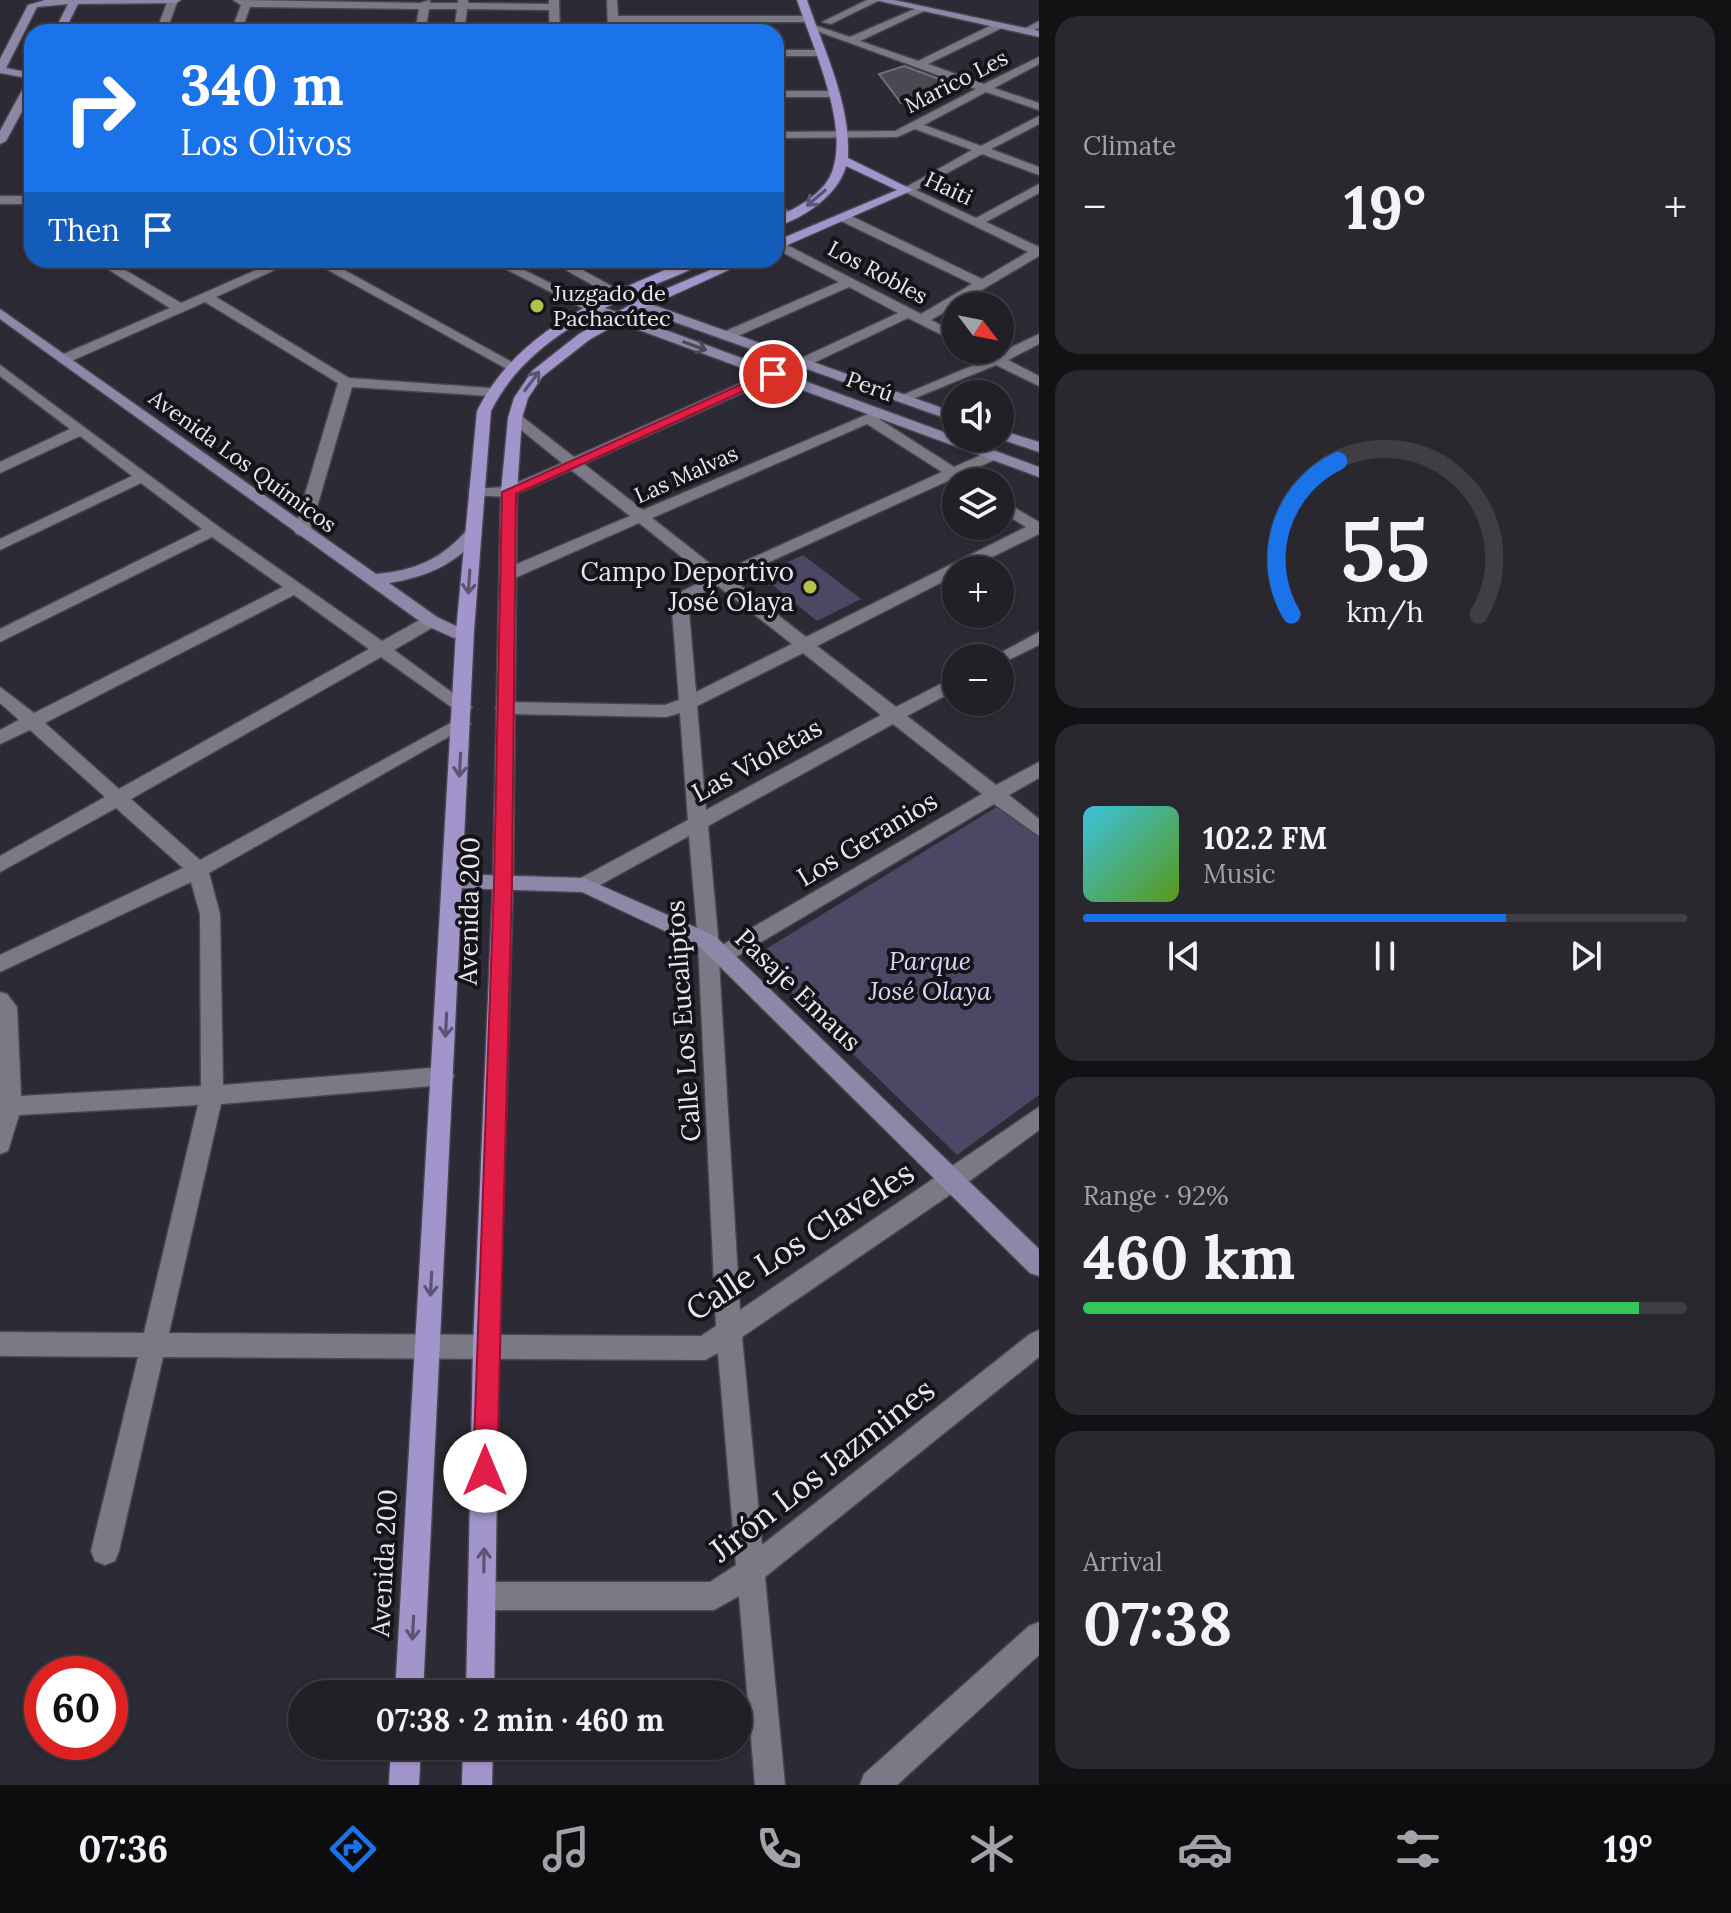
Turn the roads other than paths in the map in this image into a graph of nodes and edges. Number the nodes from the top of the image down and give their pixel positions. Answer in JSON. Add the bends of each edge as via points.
{"nodes":[{"id":1,"x":175,"y":0,"type":"edge"},
{"id":2,"x":612,"y":0,"type":"edge"},
{"id":3,"x":802,"y":0,"type":"edge"},
{"id":4,"x":878,"y":0,"type":"edge"},
{"id":5,"x":75,"y":1,"type":"edge"},
{"id":6,"x":244,"y":1,"type":"edge"},
{"id":7,"x":424,"y":2,"type":"edge"},
{"id":8,"x":463,"y":2,"type":"edge"},
{"id":9,"x":555,"y":3,"type":"edge"},
{"id":10,"x":921,"y":10,"type":"junction"},
{"id":11,"x":613,"y":19,"type":"junction"},
{"id":12,"x":828,"y":21,"type":"junction"},
{"id":13,"x":809,"y":23,"type":"junction"},
{"id":14,"x":63,"y":24,"type":"edge"},
{"id":15,"x":164,"y":24,"type":"edge"},
{"id":16,"x":238,"y":24,"type":"edge"},
{"id":17,"x":421,"y":24,"type":"edge"},
{"id":18,"x":460,"y":24,"type":"edge"},
{"id":19,"x":555,"y":24,"type":"edge"},
{"id":20,"x":613,"y":24,"type":"edge"},
{"id":21,"x":1039,"y":24,"type":"edge"},
{"id":22,"x":998,"y":26,"type":"junction"},
{"id":23,"x":1025,"y":31,"type":"junction"},
{"id":24,"x":1039,"y":34,"type":"edge"},
{"id":25,"x":853,"y":40,"type":"junction"},
{"id":26,"x":784,"y":53,"type":"edge"},
{"id":27,"x":819,"y":53,"type":"junction"},
{"id":28,"x":1039,"y":60,"type":"edge"},
{"id":29,"x":920,"y":64,"type":"junction"},
{"id":30,"x":0,"y":70,"type":"edge"},
{"id":31,"x":24,"y":74,"type":"edge"},
{"id":32,"x":986,"y":87,"type":"junction"},
{"id":33,"x":784,"y":94,"type":"edge"},
{"id":34,"x":832,"y":94,"type":"junction"},
{"id":35,"x":24,"y":98,"type":"edge"},
{"id":36,"x":1039,"y":107,"type":"edge"},
{"id":37,"x":1039,"y":119,"type":"edge"},
{"id":38,"x":914,"y":125,"type":"junction"},
{"id":39,"x":784,"y":135,"type":"edge"},
{"id":40,"x":842,"y":136,"type":"junction"},
{"id":41,"x":0,"y":141,"type":"edge"},
{"id":42,"x":981,"y":150,"type":"junction"},
{"id":43,"x":842,"y":160,"type":"junction"},
{"id":44,"x":1039,"y":171,"type":"edge"},
{"id":45,"x":1039,"y":188,"type":"edge"},
{"id":46,"x":907,"y":190,"type":"junction"},
{"id":47,"x":0,"y":200,"type":"edge"},
{"id":48,"x":24,"y":200,"type":"edge"},
{"id":49,"x":784,"y":213,"type":"edge"},
{"id":50,"x":790,"y":216,"type":"junction"},
{"id":51,"x":845,"y":218,"type":"junction"},
{"id":52,"x":784,"y":219,"type":"edge"},
{"id":53,"x":976,"y":223,"type":"junction"},
{"id":54,"x":784,"y":243,"type":"edge"},
{"id":55,"x":784,"y":249,"type":"edge"},
{"id":56,"x":1039,"y":252,"type":"edge"},
{"id":57,"x":112,"y":268,"type":"edge"},
{"id":58,"x":272,"y":268,"type":"edge"},
{"id":59,"x":331,"y":268,"type":"edge"},
{"id":60,"x":510,"y":268,"type":"edge"},
{"id":61,"x":569,"y":268,"type":"edge"},
{"id":62,"x":685,"y":268,"type":"edge"},
{"id":63,"x":722,"y":268,"type":"edge"},
{"id":64,"x":849,"y":282,"type":"junction"},
{"id":65,"x":982,"y":284,"type":"junction"},
{"id":66,"x":206,"y":297,"type":"junction"},
{"id":67,"x":631,"y":300,"type":"junction"},
{"id":68,"x":180,"y":308,"type":"junction"},
{"id":69,"x":595,"y":309,"type":"junction"},
{"id":70,"x":0,"y":313,"type":"edge"},
{"id":71,"x":908,"y":313,"type":"junction"},
{"id":72,"x":616,"y":318,"type":"junction"},
{"id":73,"x":921,"y":320,"type":"junction"},
{"id":74,"x":942,"y":331,"type":"edge"},
{"id":75,"x":726,"y":336,"type":"junction"},
{"id":76,"x":1039,"y":338,"type":"edge"},
{"id":77,"x":1014,"y":351,"type":"edge"},
{"id":78,"x":64,"y":359,"type":"junction"},
{"id":79,"x":802,"y":363,"type":"junction"},
{"id":80,"x":987,"y":364,"type":"edge"},
{"id":81,"x":1005,"y":364,"type":"edge"},
{"id":82,"x":512,"y":366,"type":"junction"},
{"id":83,"x":0,"y":369,"type":"edge"},
{"id":84,"x":773,"y":374,"type":"junction"},
{"id":85,"x":346,"y":382,"type":"junction"},
{"id":86,"x":1039,"y":382,"type":"edge"},
{"id":87,"x":20,"y":384,"type":"junction"},
{"id":88,"x":490,"y":392,"type":"junction"},
{"id":89,"x":0,"y":393,"type":"edge"},
{"id":90,"x":900,"y":399,"type":"junction"},
{"id":91,"x":942,"y":413,"type":"edge"},
{"id":92,"x":874,"y":415,"type":"junction"},
{"id":93,"x":515,"y":418,"type":"junction"},
{"id":94,"x":81,"y":430,"type":"junction"},
{"id":95,"x":1014,"y":439,"type":"edge"},
{"id":96,"x":1039,"y":447,"type":"edge"},
{"id":97,"x":993,"y":455,"type":"junction"},
{"id":98,"x":574,"y":463,"type":"junction"},
{"id":99,"x":0,"y":468,"type":"edge"},
{"id":100,"x":946,"y":468,"type":"edge"},
{"id":101,"x":974,"y":468,"type":"edge"},
{"id":102,"x":1039,"y":472,"type":"edge"},
{"id":103,"x":142,"y":477,"type":"junction"},
{"id":104,"x":942,"y":486,"type":"edge"},
{"id":105,"x":474,"y":492,"type":"junction"},
{"id":106,"x":509,"y":492,"type":"junction"},
{"id":107,"x":1014,"y":513,"type":"edge"},
{"id":108,"x":643,"y":517,"type":"junction"},
{"id":109,"x":1038,"y":528,"type":"edge"},
{"id":110,"x":213,"y":530,"type":"junction"},
{"id":111,"x":302,"y":531,"type":"junction"},
{"id":112,"x":473,"y":533,"type":"junction"},
{"id":113,"x":0,"y":545,"type":"edge"},
{"id":114,"x":509,"y":574,"type":"junction"},
{"id":115,"x":721,"y":578,"type":"junction"},
{"id":116,"x":371,"y":579,"type":"junction"},
{"id":117,"x":295,"y":588,"type":"junction"},
{"id":118,"x":431,"y":621,"type":"junction"},
{"id":119,"x":465,"y":631,"type":"junction"},
{"id":120,"x":0,"y":636,"type":"edge"},
{"id":121,"x":1039,"y":638,"type":"edge"},
{"id":122,"x":803,"y":643,"type":"junction"},
{"id":123,"x":381,"y":649,"type":"junction"},
{"id":124,"x":1014,"y":651,"type":"edge"},
{"id":125,"x":942,"y":689,"type":"edge"},
{"id":126,"x":0,"y":693,"type":"edge"},
{"id":127,"x":688,"y":703,"type":"junction"},
{"id":128,"x":504,"y":708,"type":"junction"},
{"id":129,"x":894,"y":714,"type":"junction"},
{"id":130,"x":462,"y":716,"type":"junction"},
{"id":131,"x":33,"y":722,"type":"junction"},
{"id":132,"x":0,"y":738,"type":"edge"},
{"id":133,"x":1039,"y":769,"type":"edge"},
{"id":134,"x":995,"y":794,"type":"junction"},
{"id":135,"x":117,"y":799,"type":"junction"},
{"id":136,"x":698,"y":822,"type":"junction"},
{"id":137,"x":1039,"y":829,"type":"edge"},
{"id":138,"x":0,"y":865,"type":"edge"},
{"id":139,"x":198,"y":870,"type":"junction"},
{"id":140,"x":453,"y":881,"type":"junction"},
{"id":141,"x":503,"y":883,"type":"junction"},
{"id":142,"x":584,"y":885,"type":"junction"},
{"id":143,"x":715,"y":949,"type":"junction"},
{"id":144,"x":0,"y":964,"type":"edge"},
{"id":145,"x":0,"y":1000,"type":"edge"},
{"id":146,"x":443,"y":1076,"type":"junction"},
{"id":147,"x":212,"y":1095,"type":"junction"},
{"id":148,"x":10,"y":1106,"type":"junction"},
{"id":149,"x":1039,"y":1117,"type":"edge"},
{"id":150,"x":0,"y":1144,"type":"edge"},
{"id":151,"x":952,"y":1181,"type":"junction"},
{"id":152,"x":1039,"y":1265,"type":"edge"},
{"id":153,"x":729,"y":1332,"type":"junction"},
{"id":154,"x":1039,"y":1342,"type":"edge"},
{"id":155,"x":0,"y":1344,"type":"edge"},
{"id":156,"x":155,"y":1345,"type":"junction"},
{"id":157,"x":428,"y":1346,"type":"junction"},
{"id":158,"x":486,"y":1346,"type":"junction"},
{"id":159,"x":105,"y":1551,"type":"dead end"},
{"id":160,"x":751,"y":1571,"type":"junction"},
{"id":161,"x":483,"y":1596,"type":"junction"},
{"id":162,"x":1039,"y":1637,"type":"edge"},
{"id":163,"x":410,"y":1680,"type":"edge"},
{"id":164,"x":480,"y":1680,"type":"edge"},
{"id":165,"x":405,"y":1760,"type":"edge"},
{"id":166,"x":478,"y":1760,"type":"edge"},
{"id":167,"x":404,"y":1785,"type":"edge"},
{"id":168,"x":477,"y":1785,"type":"edge"},
{"id":169,"x":770,"y":1785,"type":"edge"},
{"id":170,"x":875,"y":1785,"type":"edge"}],
"edges":[{"from":1,"to":5,"type":"main road"},
{"from":1,"to":15,"type":"street"},
{"from":2,"to":11,"type":"street"},
{"from":3,"to":13,"type":"main road"},
{"from":4,"to":10,"type":"main road"},
{"from":4,"to":12,"type":"street"},
{"from":5,"to":14,"type":"main road"},
{"from":5,"to":30,"type":"main road","via":[[29,9]]},
{"from":6,"to":7,"type":"street"},
{"from":6,"to":16,"type":"street"},
{"from":7,"to":8,"type":"street"},
{"from":7,"to":17,"type":"street"},
{"from":8,"to":9,"type":"street"},
{"from":8,"to":18,"type":"street"},
{"from":9,"to":19,"type":"street"},
{"from":10,"to":22,"type":"main road"},
{"from":10,"to":25,"type":"street"},
{"from":11,"to":13,"type":"street"},
{"from":11,"to":20,"type":"street"},
{"from":12,"to":13,"type":"street"},
{"from":12,"to":25,"type":"street"},
{"from":13,"to":27,"type":"main road"},
{"from":21,"to":23,"type":"street"},
{"from":22,"to":23,"type":"main road"},
{"from":22,"to":29,"type":"street"},
{"from":23,"to":24,"type":"main road"},
{"from":25,"to":29,"type":"street"},
{"from":26,"to":27,"type":"street"},
{"from":27,"to":34,"type":"main road"},
{"from":28,"to":32,"type":"street","name":"Marico Les"},
{"from":29,"to":32,"type":"street"},
{"from":30,"to":31,"type":"main road"},
{"from":32,"to":36,"type":"street"},
{"from":32,"to":38,"type":"street","name":"Marico Les"},
{"from":33,"to":34,"type":"street"},
{"from":34,"to":40,"type":"main road"},
{"from":35,"to":41,"type":"main road"},
{"from":37,"to":42,"type":"street"},
{"from":38,"to":40,"type":"street","name":"Marico Les","via":[[897,134]]},
{"from":38,"to":42,"type":"street"},
{"from":39,"to":40,"type":"street","name":"Marico Les"},
{"from":40,"to":43,"type":"main road"},
{"from":42,"to":44,"type":"street"},
{"from":42,"to":46,"type":"street"},
{"from":43,"to":46,"type":"main road","name":"Haiti"},
{"from":43,"to":50,"type":"main road","one_way":true,"via":[[826,191]]},
{"from":45,"to":53,"type":"street"},
{"from":46,"to":51,"type":"main road"},
{"from":46,"to":53,"type":"street","name":"Haiti"},
{"from":47,"to":48,"type":"street"},
{"from":49,"to":50,"type":"street"},
{"from":50,"to":52,"type":"main road"},
{"from":51,"to":54,"type":"main road"},
{"from":51,"to":65,"type":"street"},
{"from":53,"to":56,"type":"street","name":"Haiti"},
{"from":55,"to":64,"type":"street","name":"Los Robles"},
{"from":56,"to":65,"type":"street"},
{"from":57,"to":68,"type":"street"},
{"from":58,"to":66,"type":"street"},
{"from":59,"to":82,"type":"street"},
{"from":60,"to":69,"type":"street"},
{"from":61,"to":67,"type":"street"},
{"from":62,"to":67,"type":"main road","name":"Avenida 200"},
{"from":63,"to":67,"type":"main road","name":"Avenida 200"},
{"from":64,"to":71,"type":"street","name":"Los Robles"},
{"from":64,"to":75,"type":"street"},
{"from":65,"to":73,"type":"street"},
{"from":66,"to":68,"type":"street"},
{"from":66,"to":85,"type":"street"},
{"from":67,"to":69,"type":"main road","name":"Avenida 200"},
{"from":67,"to":72,"type":"main road","name":"Avenida 200"},
{"from":67,"to":75,"type":"main road","name":"Perú"},
{"from":68,"to":78,"type":"street"},
{"from":69,"to":72,"type":"main road","name":"Perú"},
{"from":69,"to":82,"type":"main road","name":"Avenida 200"},
{"from":70,"to":78,"type":"main road","name":"Avenida Los Químicos"},
{"from":71,"to":73,"type":"street","name":"Los Robles"},
{"from":71,"to":79,"type":"street"},
{"from":72,"to":84,"type":"main road","name":"Perú","one_way":true},
{"from":93,"to":72,"type":"main road","name":"Avenida 200","one_way":true,"via":[[537,374]]},
{"from":73,"to":74,"type":"street","name":"Los Robles"},
{"from":75,"to":79,"type":"main road","name":"Perú"},
{"from":76,"to":77,"type":"street"},
{"from":78,"to":111,"type":"main road","name":"Avenida Los Químicos"},
{"from":79,"to":90,"type":"main road","name":"Perú"},
{"from":80,"to":90,"type":"street"},
{"from":81,"to":86,"type":"street"},
{"from":82,"to":88,"type":"main road","name":"Avenida 200"},
{"from":83,"to":87,"type":"street"},
{"from":84,"to":92,"type":"main road","name":"Perú"},
{"from":84,"to":98,"type":"street"},
{"from":85,"to":88,"type":"street"},
{"from":85,"to":111,"type":"street"},
{"from":87,"to":89,"type":"street"},
{"from":87,"to":94,"type":"street"},
{"from":88,"to":105,"type":"main road","name":"Avenida 200"},
{"from":90,"to":91,"type":"main road","name":"Perú"},
{"from":92,"to":97,"type":"main road","name":"Perú"},
{"from":92,"to":100,"type":"street"},
{"from":92,"to":108,"type":"street","name":"Las Malvas"},
{"from":93,"to":98,"type":"street"},
{"from":93,"to":106,"type":"main road","name":"Avenida 200"},
{"from":94,"to":99,"type":"street"},
{"from":94,"to":103,"type":"street"},
{"from":95,"to":96,"type":"main road"},
{"from":97,"to":101,"type":"street","name":"Calle Los Eucaliptos"},
{"from":97,"to":102,"type":"main road","name":"Perú"},
{"from":98,"to":106,"type":"street"},
{"from":98,"to":108,"type":"street"},
{"from":103,"to":110,"type":"street"},
{"from":103,"to":113,"type":"street"},
{"from":104,"to":115,"type":"street","name":"Calle Los Eucaliptos"},
{"from":105,"to":106,"type":"street"},
{"from":105,"to":112,"type":"main road","name":"Avenida 200"},
{"from":106,"to":114,"type":"main road","name":"Avenida 200"},
{"from":107,"to":109,"type":"street"},
{"from":108,"to":114,"type":"street","name":"Las Malvas"},
{"from":108,"to":115,"type":"street"},
{"from":109,"to":122,"type":"street"},
{"from":110,"to":117,"type":"street"},
{"from":110,"to":120,"type":"street"},
{"from":111,"to":116,"type":"main road","name":"Avenida Los Químicos"},
{"from":112,"to":116,"type":"main road","via":[[443,563],[421,572]]},
{"from":112,"to":119,"type":"main road","name":"Avenida 200","one_way":true},
{"from":114,"to":128,"type":"main road","name":"Avenida 200"},
{"from":115,"to":122,"type":"street"},
{"from":115,"to":127,"type":"street","name":"Calle Los Eucaliptos","via":[[679,597]]},
{"from":116,"to":118,"type":"main road","name":"Avenida Los Químicos"},
{"from":117,"to":123,"type":"street"},
{"from":117,"to":131,"type":"street"},
{"from":118,"to":119,"type":"main road","name":"Avenida Los Químicos","via":[[454,632]]},
{"from":118,"to":123,"type":"street"},
{"from":119,"to":130,"type":"main road","name":"Avenida 200"},
{"from":121,"to":124,"type":"street"},
{"from":122,"to":127,"type":"street"},
{"from":122,"to":129,"type":"street"},
{"from":123,"to":130,"type":"street"},
{"from":123,"to":135,"type":"street"},
{"from":125,"to":129,"type":"street","name":"Las Violetas"},
{"from":126,"to":131,"type":"street"},
{"from":127,"to":128,"type":"street","via":[[666,711]]},
{"from":127,"to":136,"type":"street","name":"Calle Los Eucaliptos"},
{"from":128,"to":141,"type":"main road","name":"Avenida 200"},
{"from":129,"to":134,"type":"street"},
{"from":129,"to":136,"type":"street","name":"Las Violetas"},
{"from":130,"to":139,"type":"street"},
{"from":130,"to":140,"type":"main road","name":"Avenida 200","one_way":true},
{"from":131,"to":132,"type":"street"},
{"from":131,"to":135,"type":"street"},
{"from":133,"to":134,"type":"street","name":"Los Geranios"},
{"from":134,"to":137,"type":"street"},
{"from":134,"to":143,"type":"street","name":"Los Geranios"},
{"from":135,"to":138,"type":"street"},
{"from":135,"to":139,"type":"street"},
{"from":136,"to":142,"type":"street","name":"Las Violetas"},
{"from":136,"to":143,"type":"street","name":"Calle Los Eucaliptos"},
{"from":139,"to":144,"type":"street"},
{"from":139,"to":147,"type":"street","via":[[210,914]]},
{"from":140,"to":141,"type":"main road","name":"Pasaje Emaus"},
{"from":140,"to":146,"type":"main road","name":"Avenida 200","one_way":true},
{"from":141,"to":142,"type":"main road","name":"Pasaje Emaus"},
{"from":141,"to":158,"type":"main road","name":"Avenida 200"},
{"from":142,"to":143,"type":"main road","name":"Pasaje Emaus"},
{"from":143,"to":151,"type":"main road","name":"Pasaje Emaus"},
{"from":143,"to":153,"type":"street","name":"Calle Los Eucaliptos"},
{"from":145,"to":148,"type":"street","via":[[6,1007]]},
{"from":146,"to":147,"type":"street"},
{"from":146,"to":157,"type":"main road","name":"Avenida 200","one_way":true},
{"from":147,"to":148,"type":"street"},
{"from":147,"to":156,"type":"street"},
{"from":148,"to":150,"type":"street"},
{"from":149,"to":151,"type":"street","name":"Calle Los Claveles"},
{"from":151,"to":152,"type":"main road","name":"Pasaje Emaus"},
{"from":151,"to":153,"type":"street","name":"Calle Los Claveles"},
{"from":153,"to":158,"type":"street","name":"Calle Los Claveles","via":[[705,1348]]},
{"from":153,"to":160,"type":"street","name":"Calle Los Eucaliptos"},
{"from":154,"to":160,"type":"street","name":"Jirón Los Jazmines"},
{"from":155,"to":156,"type":"street","name":"Calle Los Claveles"},
{"from":156,"to":157,"type":"street","name":"Calle Los Claveles"},
{"from":156,"to":159,"type":"street"},
{"from":157,"to":158,"type":"street","name":"Calle Los Claveles"},
{"from":157,"to":163,"type":"main road","name":"Avenida 200","one_way":true},
{"from":161,"to":158,"type":"main road","name":"Avenida 200","one_way":true},
{"from":160,"to":161,"type":"street","name":"Jirón Los Jazmines","via":[[714,1596]]},
{"from":160,"to":169,"type":"street","name":"Calle Los Eucaliptos"},
{"from":161,"to":164,"type":"main road","name":"Avenida 200"},
{"from":162,"to":170,"type":"street"},
{"from":165,"to":167,"type":"main road"},
{"from":166,"to":168,"type":"main road"}]}
